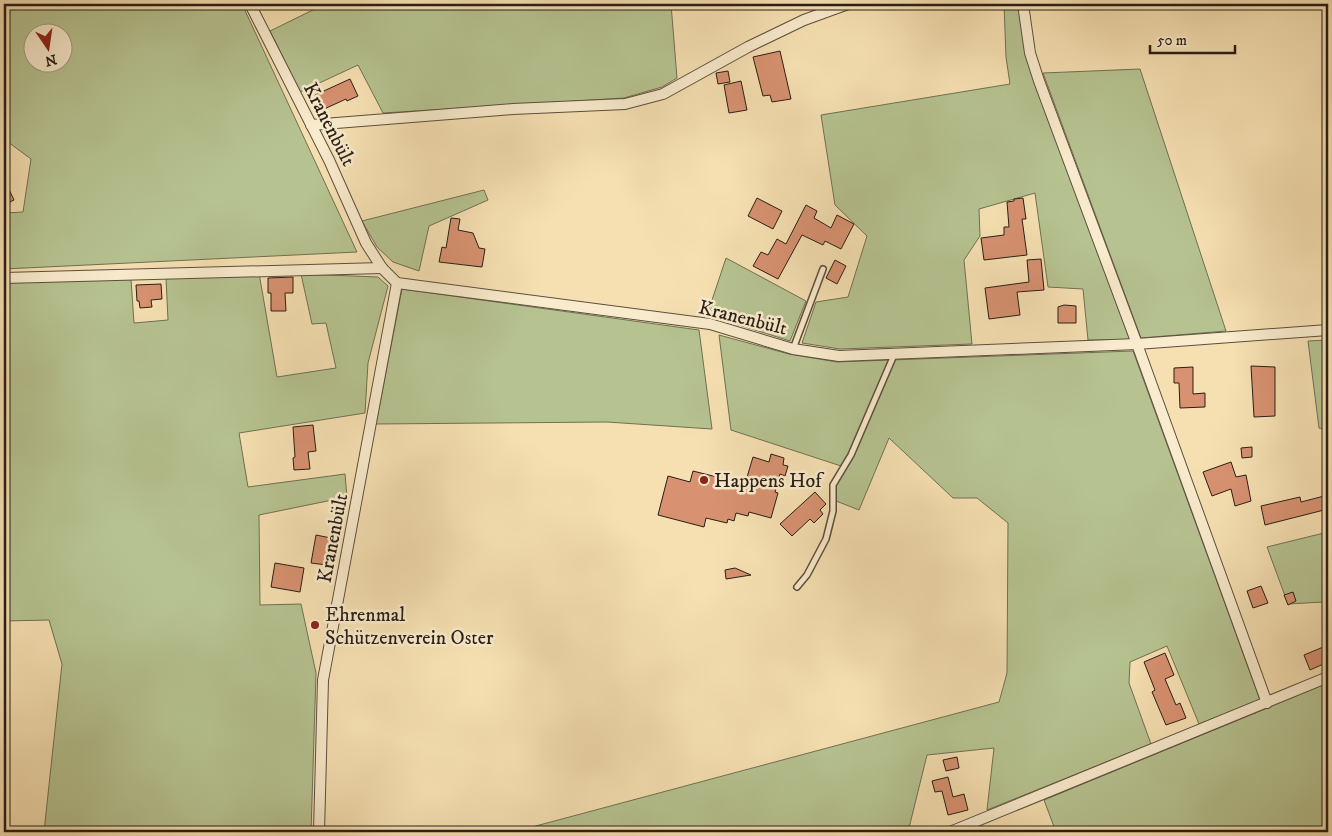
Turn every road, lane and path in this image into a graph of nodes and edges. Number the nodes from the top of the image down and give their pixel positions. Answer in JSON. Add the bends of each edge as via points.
{"nodes":[{"id":1,"x":250,"y":4,"type":"edge"},
{"id":2,"x":848,"y":4,"type":"edge"},
{"id":3,"x":1023,"y":4,"type":"edge"},
{"id":4,"x":311,"y":125,"type":"junction"},
{"id":5,"x":382,"y":268,"type":"junction"},
{"id":6,"x":823,"y":269,"type":"dead end"},
{"id":7,"x":4,"y":278,"type":"edge"},
{"id":8,"x":397,"y":283,"type":"junction"},
{"id":9,"x":1328,"y":330,"type":"edge"},
{"id":10,"x":1137,"y":344,"type":"junction"},
{"id":11,"x":793,"y":349,"type":"junction"},
{"id":12,"x":894,"y":354,"type":"junction"},
{"id":13,"x":797,"y":588,"type":"dead end"},
{"id":14,"x":1328,"y":677,"type":"edge"},
{"id":15,"x":1267,"y":703,"type":"junction"},
{"id":16,"x":319,"y":832,"type":"edge"},
{"id":17,"x":950,"y":832,"type":"edge"}],
"edges":[{"from":1,"to":4,"type":"street","name":"Kranenbült"},
{"from":2,"to":4,"type":"street","via":[[804,20],[748,47],[663,94],[625,104]]},
{"from":3,"to":10,"type":"street","via":[[1030,53],[1039,81]]},
{"from":4,"to":5,"type":"street","name":"Kranenbült","via":[[366,243]]},
{"from":5,"to":7,"type":"street"},
{"from":5,"to":8,"type":"street","name":"Kranenbült"},
{"from":6,"to":11,"type":"lane"},
{"from":8,"to":11,"type":"street","name":"Kranenbült","via":[[710,324]]},
{"from":8,"to":16,"type":"street","name":"Kranenbült","via":[[323,680]]},
{"from":9,"to":10,"type":"street","name":"Kranenbült"},
{"from":10,"to":12,"type":"street","name":"Kranenbült"},
{"from":10,"to":15,"type":"street"},
{"from":11,"to":12,"type":"street","name":"Kranenbült","via":[[839,356]]},
{"from":12,"to":13,"type":"lane","via":[[834,485],[833,511],[826,538],[808,575]]},
{"from":14,"to":15,"type":"street"},
{"from":15,"to":17,"type":"street"}]}
